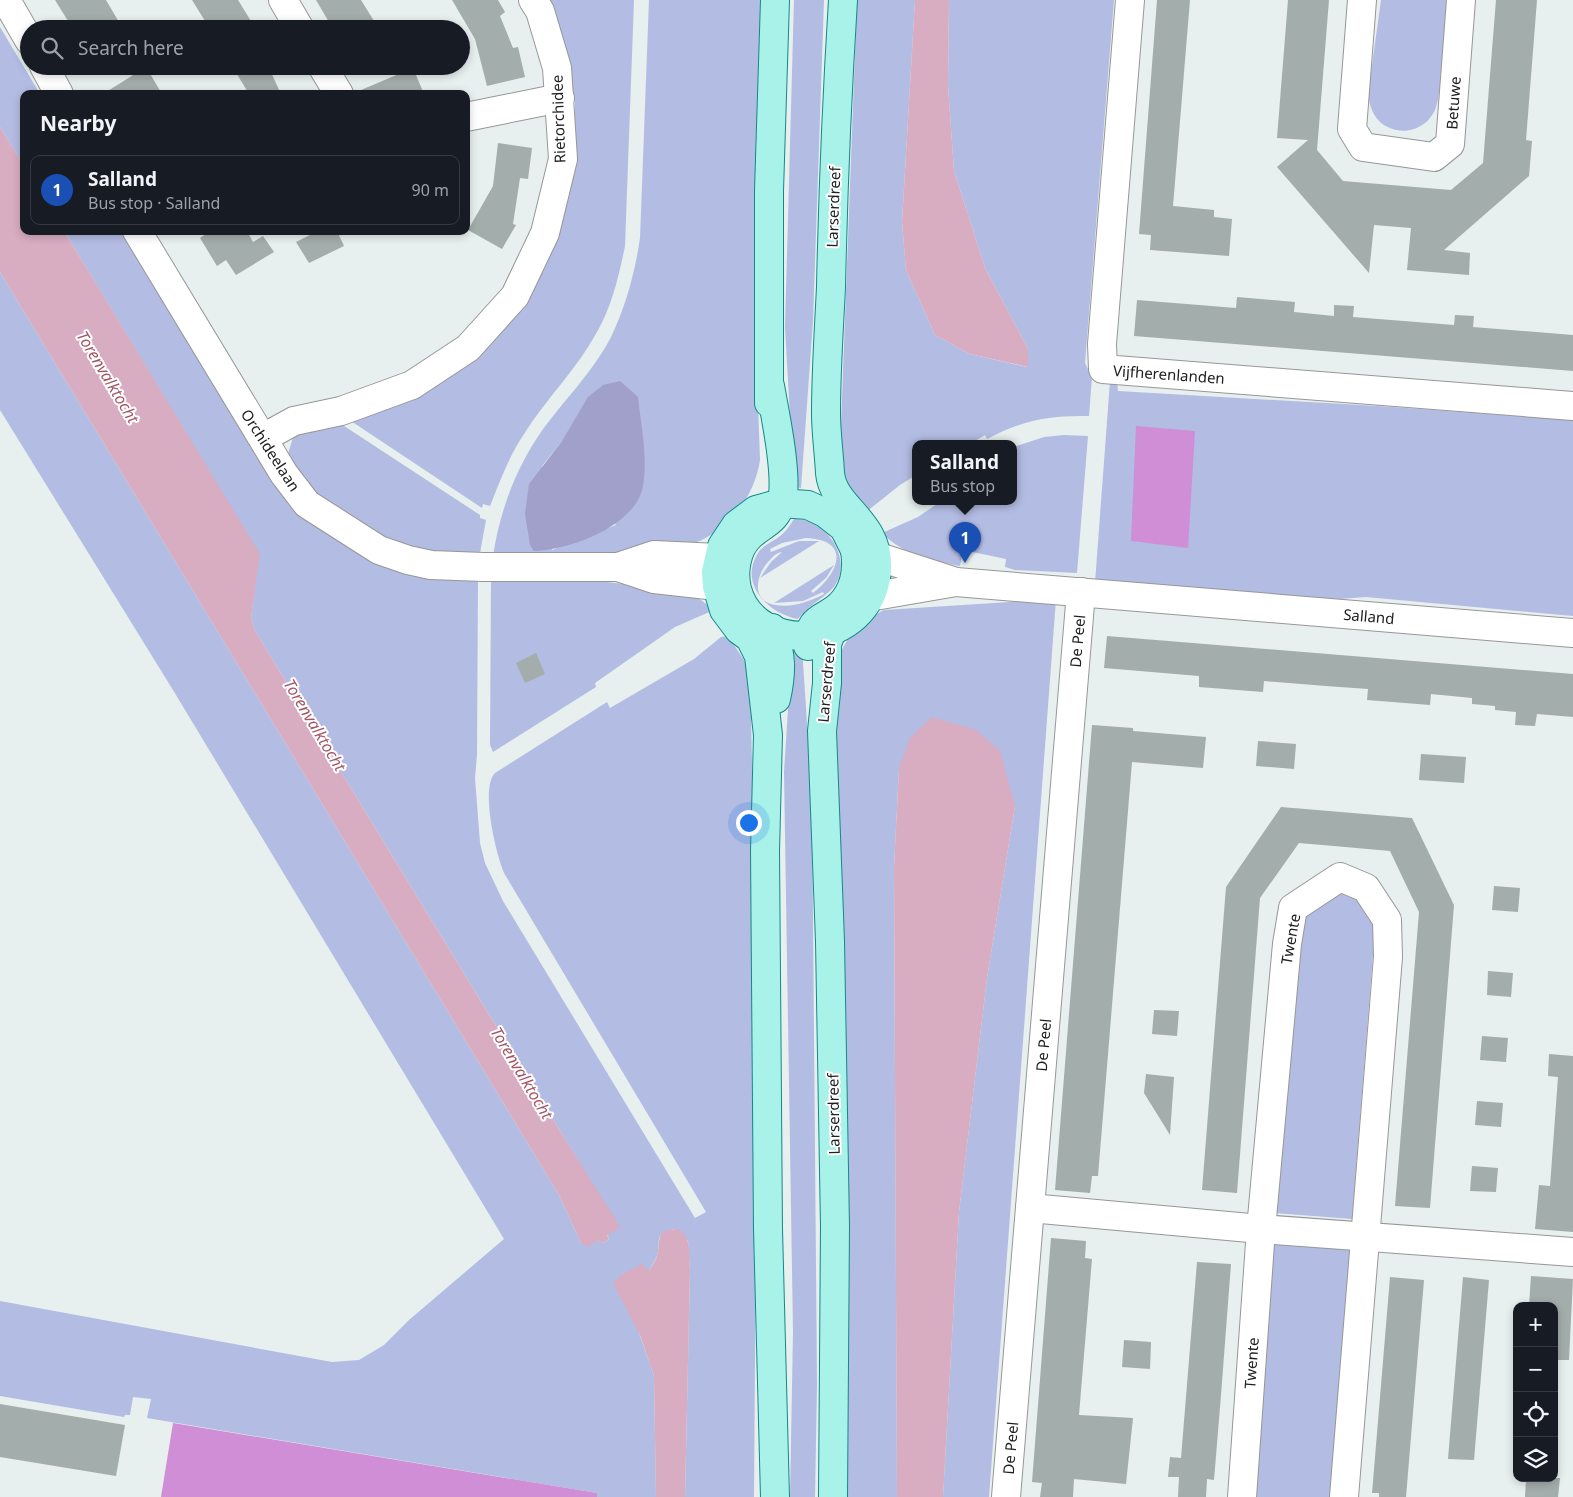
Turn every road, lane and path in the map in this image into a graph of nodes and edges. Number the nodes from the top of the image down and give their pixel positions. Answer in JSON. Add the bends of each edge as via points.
{"nodes":[{"id":1,"x":6,"y":0,"type":"edge"},
{"id":2,"x":282,"y":0,"type":"edge"},
{"id":3,"x":533,"y":0,"type":"edge"},
{"id":4,"x":774,"y":0,"type":"edge"},
{"id":5,"x":843,"y":0,"type":"edge"},
{"id":6,"x":1130,"y":0,"type":"edge"},
{"id":7,"x":1362,"y":0,"type":"edge"},
{"id":8,"x":1461,"y":0,"type":"edge"},
{"id":9,"x":294,"y":20,"type":"edge"},
{"id":10,"x":20,"y":24,"type":"edge"},
{"id":11,"x":49,"y":75,"type":"edge"},
{"id":12,"x":327,"y":75,"type":"edge"},
{"id":13,"x":57,"y":90,"type":"edge"},
{"id":14,"x":337,"y":90,"type":"edge"},
{"id":15,"x":560,"y":98,"type":"junction"},
{"id":16,"x":470,"y":116,"type":"edge"},
{"id":17,"x":140,"y":235,"type":"edge"},
{"id":18,"x":1573,"y":406,"type":"edge"},
{"id":19,"x":263,"y":438,"type":"junction"},
{"id":20,"x":769,"y":506,"type":"junction"},
{"id":21,"x":834,"y":507,"type":"junction"},
{"id":22,"x":866,"y":553,"type":"junction"},
{"id":23,"x":718,"y":558,"type":"junction"},
{"id":24,"x":618,"y":567,"type":"junction"},
{"id":25,"x":956,"y":582,"type":"junction"},
{"id":26,"x":727,"y":587,"type":"junction"},
{"id":27,"x":1081,"y":592,"type":"junction"},
{"id":28,"x":869,"y":598,"type":"junction"},
{"id":29,"x":761,"y":633,"type":"junction"},
{"id":30,"x":1573,"y":633,"type":"edge"},
{"id":31,"x":820,"y":634,"type":"junction"},
{"id":32,"x":1030,"y":1208,"type":"junction"},
{"id":33,"x":1261,"y":1229,"type":"junction"},
{"id":34,"x":1365,"y":1237,"type":"junction"},
{"id":35,"x":1573,"y":1252,"type":"edge"},
{"id":36,"x":775,"y":1497,"type":"edge"},
{"id":37,"x":833,"y":1497,"type":"edge"},
{"id":38,"x":1006,"y":1497,"type":"edge"},
{"id":39,"x":1242,"y":1497,"type":"edge"},
{"id":40,"x":1344,"y":1497,"type":"edge"}],
"edges":[{"from":1,"to":10,"type":"street"},
{"from":2,"to":9,"type":"street"},
{"from":3,"to":15,"type":"street","name":"Rietorchidee","via":[[540,11],[557,68]]},
{"from":4,"to":20,"type":"main road","via":[[769,191],[770,386],[781,452],[783,494]]},
{"from":5,"to":21,"type":"main road","name":"Larserdreef","via":[[826,415],[814,476],[815,492]]},
{"from":6,"to":18,"type":"street","name":"Vijfherenlanden","via":[[1102,344],[1103,369]]},
{"from":7,"to":8,"type":"street","name":"Betuwe","via":[[1352,129],[1363,147],[1434,157],[1450,144]]},
{"from":11,"to":13,"type":"street"},
{"from":12,"to":14,"type":"street"},
{"from":15,"to":16,"type":"street"},
{"from":15,"to":19,"type":"street","name":"Rietorchidee","via":[[563,159],[545,233],[515,296],[468,348],[412,385],[341,411],[294,421]]},
{"from":17,"to":19,"type":"street","name":"Orchideelaan"},
{"from":19,"to":24,"type":"street","name":"Orchideelaan","via":[[284,474],[308,504],[379,550],[431,564]]},
{"from":20,"to":21,"type":"main road"},
{"from":20,"to":23,"type":"main road","via":[[736,525]]},
{"from":20,"to":26,"type":"main road","via":[[769,524],[749,537],[741,548],[735,575]]},
{"from":21,"to":22,"type":"main road","via":[[844,528]]},
{"from":22,"to":25,"type":"street","name":"Salland"},
{"from":22,"to":28,"type":"main road","via":[[876,577]]},
{"from":22,"to":31,"type":"main road","via":[[853,586],[839,606],[818,618]]},
{"from":23,"to":24,"type":"street","via":[[654,555]]},
{"from":23,"to":26,"type":"main road"},
{"from":24,"to":26,"type":"street","via":[[654,579]]},
{"from":25,"to":27,"type":"street","name":"Salland"},
{"from":25,"to":28,"type":"street","name":"Salland"},
{"from":26,"to":29,"type":"main road","via":[[724,610],[739,630]]},
{"from":27,"to":30,"type":"street","name":"Salland"},
{"from":27,"to":32,"type":"street","name":"De Peel"},
{"from":28,"to":31,"type":"main road","via":[[853,618]]},
{"from":29,"to":31,"type":"main road"},
{"from":29,"to":36,"type":"main road","via":[[759,656],[768,735],[765,850],[768,1209]]},
{"from":31,"to":37,"type":"main road","name":"Larserdreef","via":[[813,688],[822,731],[830,941],[835,1207]]},
{"from":32,"to":33,"type":"street"},
{"from":32,"to":38,"type":"street","name":"De Peel"},
{"from":33,"to":34,"type":"street"},
{"from":33,"to":34,"type":"street","name":"Twente","via":[[1293,908],[1340,877],[1366,888],[1386,920],[1388,957]]},
{"from":33,"to":39,"type":"street","name":"Twente"},
{"from":34,"to":35,"type":"street"},
{"from":34,"to":40,"type":"street","name":"Twente"}]}
